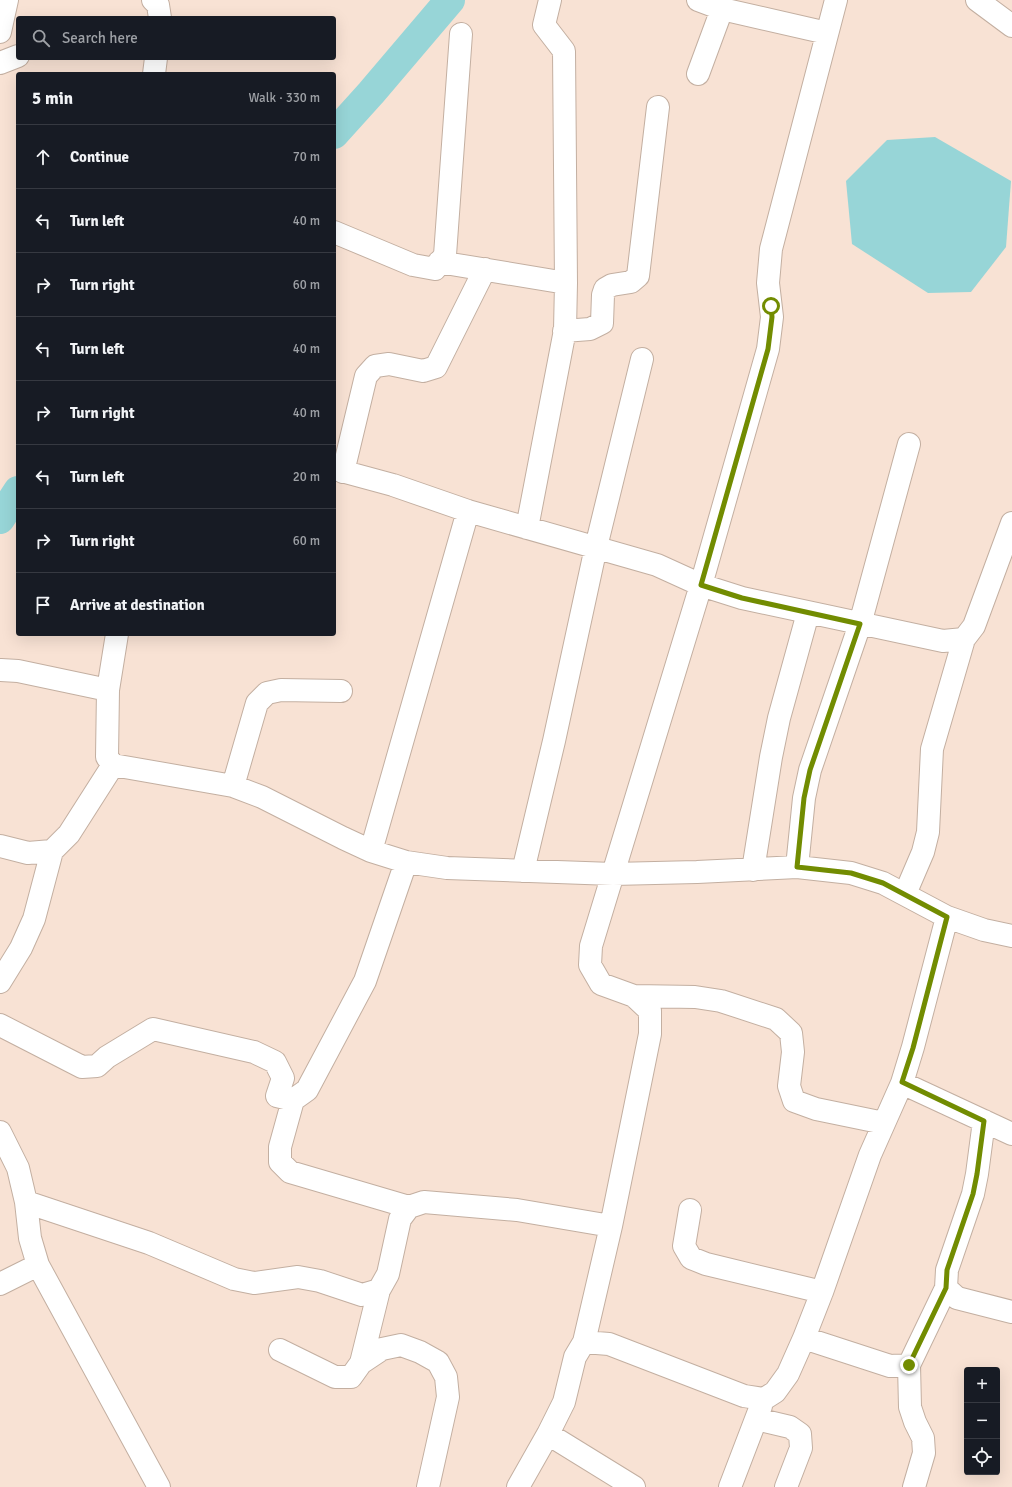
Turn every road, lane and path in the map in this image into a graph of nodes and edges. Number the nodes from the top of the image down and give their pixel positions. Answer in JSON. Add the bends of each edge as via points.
{"nodes":[{"id":1,"x":7,"y":0,"type":"edge"},
{"id":2,"x":153,"y":0,"type":"edge"},
{"id":3,"x":550,"y":0,"type":"edge"},
{"id":4,"x":698,"y":0,"type":"edge"},
{"id":5,"x":836,"y":0,"type":"edge"},
{"id":6,"x":977,"y":0,"type":"edge"},
{"id":7,"x":722,"y":9,"type":"junction"},
{"id":8,"x":160,"y":16,"type":"edge"},
{"id":9,"x":1012,"y":26,"type":"edge"},
{"id":10,"x":0,"y":32,"type":"edge"},
{"id":11,"x":827,"y":33,"type":"junction"},
{"id":12,"x":461,"y":34,"type":"dead end"},
{"id":13,"x":16,"y":57,"type":"edge"},
{"id":14,"x":156,"y":60,"type":"edge"},
{"id":15,"x":0,"y":62,"type":"edge"},
{"id":16,"x":154,"y":72,"type":"edge"},
{"id":17,"x":698,"y":74,"type":"dead end"},
{"id":18,"x":658,"y":107,"type":"dead end"},
{"id":19,"x":336,"y":233,"type":"edge"},
{"id":20,"x":439,"y":262,"type":"junction"},
{"id":21,"x":484,"y":269,"type":"junction"},
{"id":22,"x":566,"y":283,"type":"junction"},
{"id":23,"x":564,"y":332,"type":"junction"},
{"id":24,"x":642,"y":359,"type":"dead end"},
{"id":25,"x":909,"y":444,"type":"dead end"},
{"id":26,"x":338,"y":470,"type":"edge"},
{"id":27,"x":468,"y":511,"type":"junction"},
{"id":28,"x":1012,"y":523,"type":"edge"},
{"id":29,"x":527,"y":528,"type":"junction"},
{"id":30,"x":596,"y":547,"type":"junction"},
{"id":31,"x":701,"y":585,"type":"junction"},
{"id":32,"x":808,"y":613,"type":"junction"},
{"id":33,"x":860,"y":624,"type":"junction"},
{"id":34,"x":117,"y":636,"type":"edge"},
{"id":35,"x":964,"y":639,"type":"junction"},
{"id":36,"x":1,"y":670,"type":"dead end"},
{"id":37,"x":108,"y":690,"type":"junction"},
{"id":38,"x":341,"y":691,"type":"dead end"},
{"id":39,"x":113,"y":765,"type":"junction"},
{"id":40,"x":233,"y":786,"type":"junction"},
{"id":41,"x":0,"y":846,"type":"edge"},
{"id":42,"x":52,"y":851,"type":"junction"},
{"id":43,"x":371,"y":851,"type":"junction"},
{"id":44,"x":406,"y":862,"type":"junction"},
{"id":45,"x":797,"y":867,"type":"junction"},
{"id":46,"x":753,"y":870,"type":"junction"},
{"id":47,"x":523,"y":871,"type":"junction"},
{"id":48,"x":613,"y":874,"type":"junction"},
{"id":49,"x":906,"y":894,"type":"junction"},
{"id":50,"x":947,"y":917,"type":"junction"},
{"id":51,"x":1012,"y":936,"type":"edge"},
{"id":52,"x":0,"y":982,"type":"edge"},
{"id":53,"x":634,"y":996,"type":"junction"},
{"id":54,"x":0,"y":1025,"type":"edge"},
{"id":55,"x":902,"y":1082,"type":"junction"},
{"id":56,"x":293,"y":1100,"type":"junction"},
{"id":57,"x":984,"y":1121,"type":"junction"},
{"id":58,"x":884,"y":1123,"type":"junction"},
{"id":59,"x":0,"y":1132,"type":"edge"},
{"id":60,"x":1012,"y":1134,"type":"edge"},
{"id":61,"x":26,"y":1202,"type":"junction"},
{"id":62,"x":409,"y":1207,"type":"junction"},
{"id":63,"x":690,"y":1210,"type":"dead end"},
{"id":64,"x":611,"y":1226,"type":"junction"},
{"id":65,"x":38,"y":1265,"type":"junction"},
{"id":66,"x":0,"y":1284,"type":"edge"},
{"id":67,"x":946,"y":1288,"type":"junction"},
{"id":68,"x":380,"y":1290,"type":"junction"},
{"id":69,"x":822,"y":1292,"type":"junction"},
{"id":70,"x":1012,"y":1312,"type":"edge"},
{"id":71,"x":804,"y":1338,"type":"junction"},
{"id":72,"x":584,"y":1342,"type":"junction"},
{"id":73,"x":280,"y":1350,"type":"dead end"},
{"id":74,"x":361,"y":1363,"type":"junction"},
{"id":75,"x":909,"y":1365,"type":"junction"},
{"id":76,"x":764,"y":1399,"type":"junction"},
{"id":77,"x":756,"y":1419,"type":"junction"},
{"id":78,"x":548,"y":1434,"type":"junction"},
{"id":79,"x":159,"y":1487,"type":"edge"},
{"id":80,"x":428,"y":1487,"type":"edge"},
{"id":81,"x":518,"y":1487,"type":"edge"},
{"id":82,"x":634,"y":1487,"type":"edge"},
{"id":83,"x":730,"y":1487,"type":"edge"},
{"id":84,"x":786,"y":1487,"type":"edge"},
{"id":85,"x":914,"y":1487,"type":"edge"}],
"edges":[{"from":1,"to":10,"type":"street"},
{"from":2,"to":8,"type":"street","via":[[158,6]]},
{"from":3,"to":22,"type":"street","via":[[544,25],[564,51]]},
{"from":4,"to":7,"type":"street"},
{"from":5,"to":11,"type":"street"},
{"from":6,"to":9,"type":"street"},
{"from":7,"to":11,"type":"street"},
{"from":7,"to":17,"type":"street"},
{"from":11,"to":31,"type":"street","via":[[771,249],[768,283],[772,317],[768,349]]},
{"from":12,"to":20,"type":"street","via":[[445,255]]},
{"from":13,"to":15,"type":"street"},
{"from":14,"to":16,"type":"street"},
{"from":18,"to":23,"type":"street","via":[[638,276],[631,282],[612,285],[605,289],[602,323],[590,329]]},
{"from":19,"to":20,"type":"street","via":[[413,265],[435,269]]},
{"from":20,"to":21,"type":"street"},
{"from":21,"to":22,"type":"street"},
{"from":21,"to":26,"type":"street","via":[[436,367],[423,371],[389,364],[375,366],[366,376]]},
{"from":22,"to":23,"type":"street"},
{"from":23,"to":29,"type":"street"},
{"from":24,"to":30,"type":"street"},
{"from":25,"to":33,"type":"street"},
{"from":26,"to":27,"type":"street"},
{"from":27,"to":29,"type":"street"},
{"from":27,"to":43,"type":"street"},
{"from":28,"to":35,"type":"street","via":[[974,626]]},
{"from":29,"to":30,"type":"street"},
{"from":30,"to":31,"type":"street","via":[[657,564]]},
{"from":30,"to":47,"type":"street"},
{"from":31,"to":32,"type":"street","via":[[742,598]]},
{"from":31,"to":48,"type":"street"},
{"from":32,"to":33,"type":"street"},
{"from":32,"to":46,"type":"street","via":[[770,757]]},
{"from":33,"to":35,"type":"street","via":[[943,641]]},
{"from":33,"to":45,"type":"street","via":[[810,770],[804,798]]},
{"from":34,"to":37,"type":"street"},
{"from":35,"to":49,"type":"street","via":[[932,749],[928,832]]},
{"from":36,"to":37,"type":"street","via":[[18,671]]},
{"from":37,"to":39,"type":"street","via":[[107,757]]},
{"from":38,"to":40,"type":"street","via":[[280,690],[267,693],[257,703]]},
{"from":39,"to":40,"type":"street"},
{"from":39,"to":42,"type":"street","via":[[69,834]]},
{"from":40,"to":43,"type":"street","via":[[262,797]]},
{"from":41,"to":42,"type":"street","via":[[28,853]]},
{"from":42,"to":52,"type":"street","via":[[34,920],[21,948]]},
{"from":43,"to":44,"type":"street"},
{"from":44,"to":47,"type":"street","via":[[447,868]]},
{"from":44,"to":56,"type":"street","via":[[365,981],[307,1090]]},
{"from":45,"to":46,"type":"street"},
{"from":45,"to":49,"type":"street","via":[[851,873],[883,883]]},
{"from":46,"to":48,"type":"street"},
{"from":47,"to":48,"type":"street"},
{"from":48,"to":53,"type":"street","via":[[591,946],[590,965],[601,984]]},
{"from":49,"to":50,"type":"street"},
{"from":50,"to":51,"type":"street","via":[[984,930]]},
{"from":50,"to":55,"type":"street"},
{"from":53,"to":58,"type":"street","via":[[695,997],[721,1001],[776,1018],[791,1033],[793,1052],[789,1086],[794,1101],[816,1109]]},
{"from":53,"to":64,"type":"street","via":[[650,1011],[650,1034]]},
{"from":54,"to":56,"type":"street","via":[[82,1067],[96,1066],[153,1029],[254,1052],[275,1062],[283,1078],[278,1096]]},
{"from":55,"to":57,"type":"street"},
{"from":55,"to":58,"type":"street"},
{"from":56,"to":62,"type":"street","via":[[280,1147],[280,1162],[290,1172]]},
{"from":57,"to":60,"type":"street"},
{"from":57,"to":67,"type":"street","via":[[973,1194],[947,1270]]},
{"from":58,"to":69,"type":"street","via":[[870,1155]]},
{"from":59,"to":61,"type":"street","via":[[18,1168]]},
{"from":61,"to":65,"type":"street","via":[[30,1238]]},
{"from":61,"to":68,"type":"street","via":[[149,1243],[234,1279],[254,1283],[298,1277],[362,1294]]},
{"from":62,"to":64,"type":"street","via":[[424,1202],[518,1210]]},
{"from":62,"to":68,"type":"street","via":[[400,1219],[388,1274]]},
{"from":63,"to":69,"type":"street","via":[[684,1246],[691,1258],[706,1264]]},
{"from":64,"to":72,"type":"street"},
{"from":65,"to":66,"type":"street"},
{"from":65,"to":79,"type":"street"},
{"from":67,"to":70,"type":"street","via":[[957,1298]]},
{"from":67,"to":75,"type":"street"},
{"from":68,"to":74,"type":"street"},
{"from":69,"to":71,"type":"street"},
{"from":71,"to":75,"type":"street","via":[[890,1366]]},
{"from":71,"to":76,"type":"street","via":[[788,1374],[775,1392]]},
{"from":72,"to":76,"type":"street","via":[[609,1344],[744,1396]]},
{"from":72,"to":78,"type":"street","via":[[575,1357],[564,1402]]},
{"from":73,"to":74,"type":"street","via":[[335,1377],[351,1377]]},
{"from":74,"to":80,"type":"street","via":[[382,1349],[401,1346],[420,1352],[438,1362],[446,1377],[448,1397]]},
{"from":75,"to":85,"type":"street","via":[[910,1407],[923,1438],[924,1453]]},
{"from":76,"to":77,"type":"street"},
{"from":77,"to":83,"type":"street"},
{"from":77,"to":84,"type":"street","via":[[790,1427],[800,1434],[801,1448]]},
{"from":78,"to":81,"type":"street"},
{"from":78,"to":82,"type":"street"}]}
